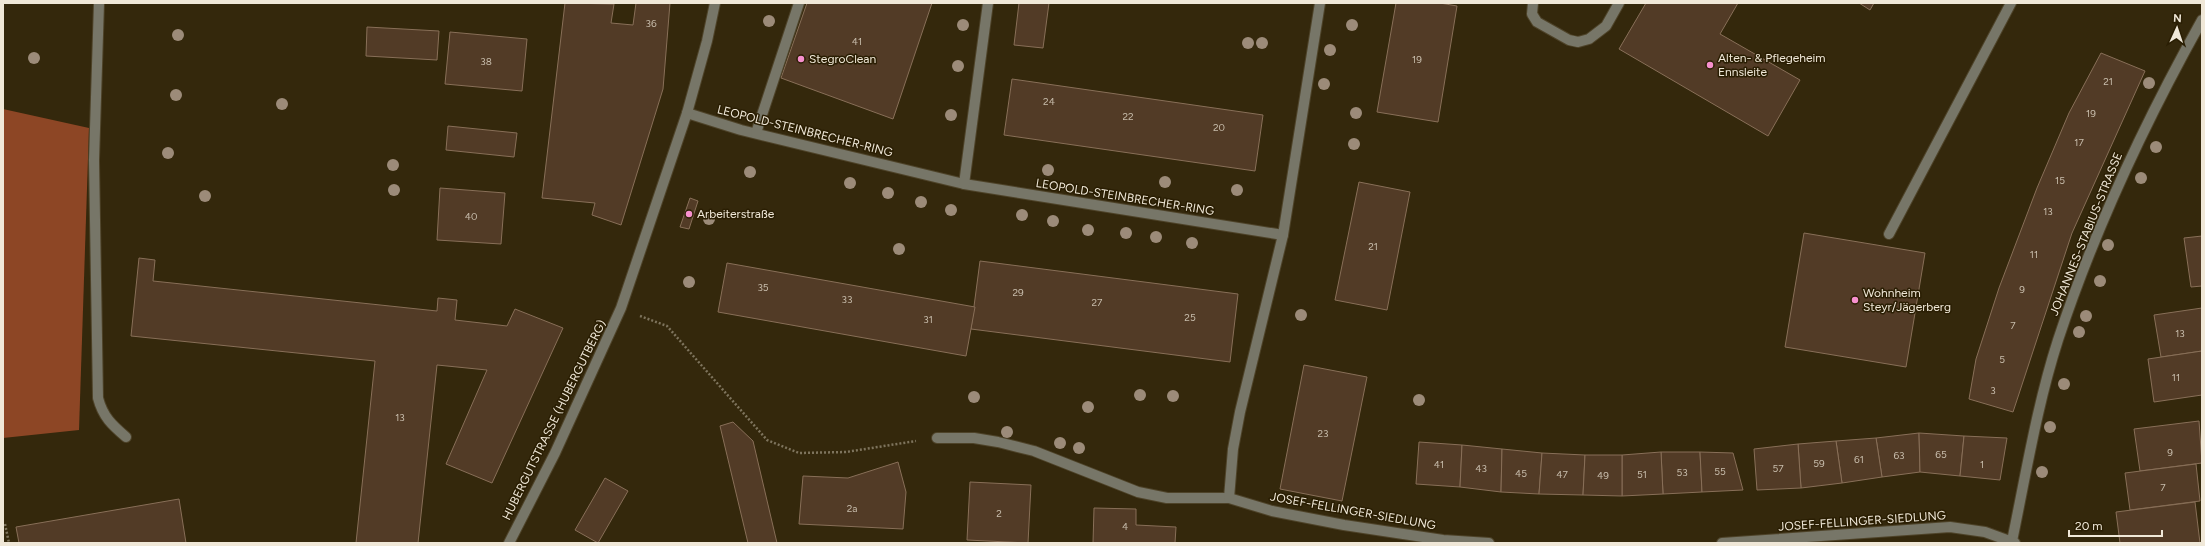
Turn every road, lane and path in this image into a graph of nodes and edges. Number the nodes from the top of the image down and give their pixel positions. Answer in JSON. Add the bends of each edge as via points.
{"nodes":[{"id":1,"x":99,"y":3,"type":"edge"},
{"id":2,"x":715,"y":3,"type":"edge"},
{"id":3,"x":800,"y":3,"type":"edge"},
{"id":4,"x":988,"y":3,"type":"edge"},
{"id":5,"x":1320,"y":3,"type":"edge"},
{"id":6,"x":1533,"y":3,"type":"edge"},
{"id":7,"x":1619,"y":3,"type":"edge"},
{"id":8,"x":2011,"y":3,"type":"edge"},
{"id":9,"x":2202,"y":20,"type":"edge"},
{"id":10,"x":687,"y":113,"type":"junction"},
{"id":11,"x":756,"y":133,"type":"junction"},
{"id":12,"x":964,"y":184,"type":"junction"},
{"id":13,"x":1889,"y":234,"type":"dead end"},
{"id":14,"x":1283,"y":235,"type":"junction"},
{"id":15,"x":621,"y":308,"type":"junction"},
{"id":16,"x":126,"y":437,"type":"dead end"},
{"id":17,"x":937,"y":438,"type":"joint"},
{"id":18,"x":1230,"y":498,"type":"junction"},
{"id":19,"x":5,"y":524,"type":"dead end"},
{"id":20,"x":1758,"y":542,"type":"edge"},
{"id":21,"x":2013,"y":542,"type":"edge"},
{"id":22,"x":9,"y":543,"type":"edge"},
{"id":23,"x":509,"y":543,"type":"edge"},
{"id":24,"x":1489,"y":543,"type":"edge"},
{"id":25,"x":1722,"y":543,"type":"edge"}],
"edges":[{"from":1,"to":16,"type":"street","via":[[94,160],[98,398],[109,423]]},
{"from":2,"to":10,"type":"street"},
{"from":3,"to":11,"type":"street"},
{"from":4,"to":12,"type":"street"},
{"from":5,"to":14,"type":"street"},
{"from":6,"to":7,"type":"street","via":[[1532,14],[1537,22],[1569,40],[1578,42],[1589,39],[1606,26]]},
{"from":8,"to":13,"type":"street"},
{"from":9,"to":21,"type":"street","name":"JOHANNES-STABIUS-STRASSE","via":[[2139,140],[2080,277],[2038,413]]},
{"from":10,"to":11,"type":"street","name":"LEOPOLD-STEINBRECHER-RING"},
{"from":10,"to":15,"type":"street"},
{"from":11,"to":12,"type":"street","name":"LEOPOLD-STEINBRECHER-RING"},
{"from":12,"to":14,"type":"street","name":"LEOPOLD-STEINBRECHER-RING"},
{"from":14,"to":18,"type":"street","via":[[1240,412],[1233,448]]},
{"from":15,"to":17,"type":"path","via":[[667,326],[767,440],[799,453],[846,452]]},
{"from":15,"to":23,"type":"street","name":"HUBERGUTSTRASSE (HUBERGUTBERG)","via":[[558,446]]},
{"from":17,"to":18,"type":"street","name":"JOSEF-FELLINGER-SIEDLUNG","via":[[974,438],[1020,448],[1138,492],[1167,498]]},
{"from":18,"to":24,"type":"street","name":"JOSEF-FELLINGER-SIEDLUNG","via":[[1272,511],[1344,524],[1443,540]]},
{"from":19,"to":22,"type":"path"},
{"from":20,"to":21,"type":"street","name":"JOSEF-FELLINGER-SIEDLUNG","via":[[1950,527],[1985,532]]},
{"from":20,"to":25,"type":"street","name":"JOSEF-FELLINGER-SIEDLUNG"}]}
